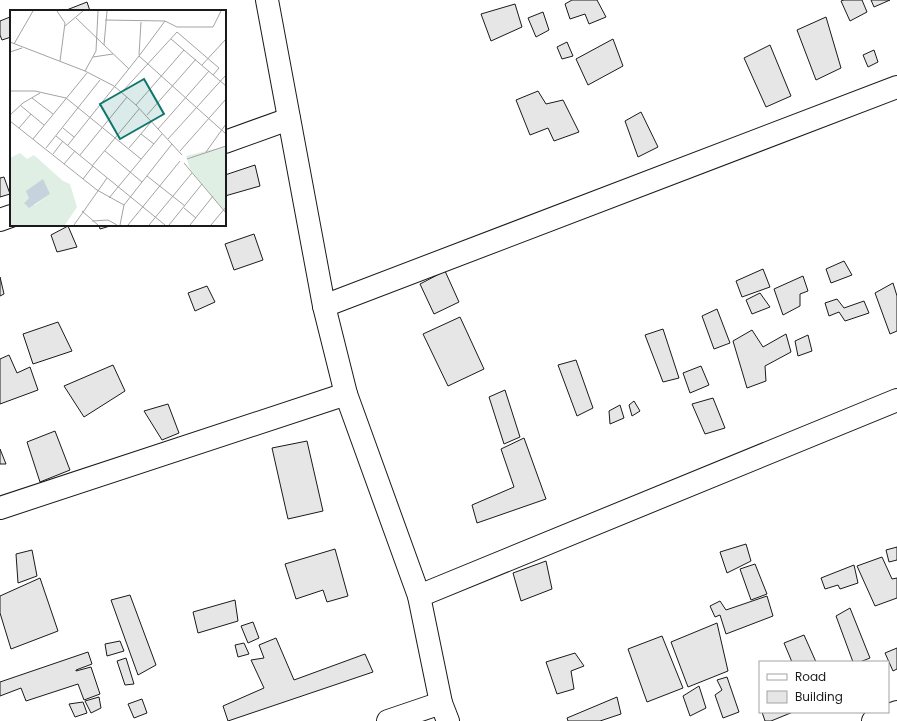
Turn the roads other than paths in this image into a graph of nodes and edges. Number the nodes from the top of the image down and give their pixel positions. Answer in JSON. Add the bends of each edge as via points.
{"nodes":[{"id":1,"x":267,"y":0,"type":"edge"},
{"id":2,"x":897,"y":87,"type":"edge"},
{"id":3,"x":289,"y":119,"type":"junction"},
{"id":4,"x":226,"y":142,"type":"edge"},
{"id":5,"x":10,"y":216,"type":"edge"},
{"id":6,"x":0,"y":220,"type":"edge"},
{"id":7,"x":324,"y":306,"type":"junction"},
{"id":8,"x":346,"y":394,"type":"junction"},
{"id":9,"x":897,"y":400,"type":"edge"},
{"id":10,"x":0,"y":508,"type":"edge"},
{"id":11,"x":419,"y":596,"type":"junction"},
{"id":12,"x":445,"y":712,"type":"edge"},
{"id":13,"x":897,"y":712,"type":"edge"},
{"id":14,"x":388,"y":721,"type":"edge"},
{"id":15,"x":874,"y":721,"type":"edge"}],
"edges":[{"from":1,"to":3,"type":"main road"},
{"from":2,"to":7,"type":"main road"},
{"from":3,"to":4,"type":"main road"},
{"from":3,"to":7,"type":"main road"},
{"from":5,"to":6,"type":"main road"},
{"from":7,"to":8,"type":"main road"},
{"from":8,"to":10,"type":"main road"},
{"from":8,"to":11,"type":"main road"},
{"from":9,"to":11,"type":"main road"},
{"from":11,"to":12,"type":"main road"},
{"from":12,"to":14,"type":"main road"},
{"from":13,"to":15,"type":"main road"}]}
